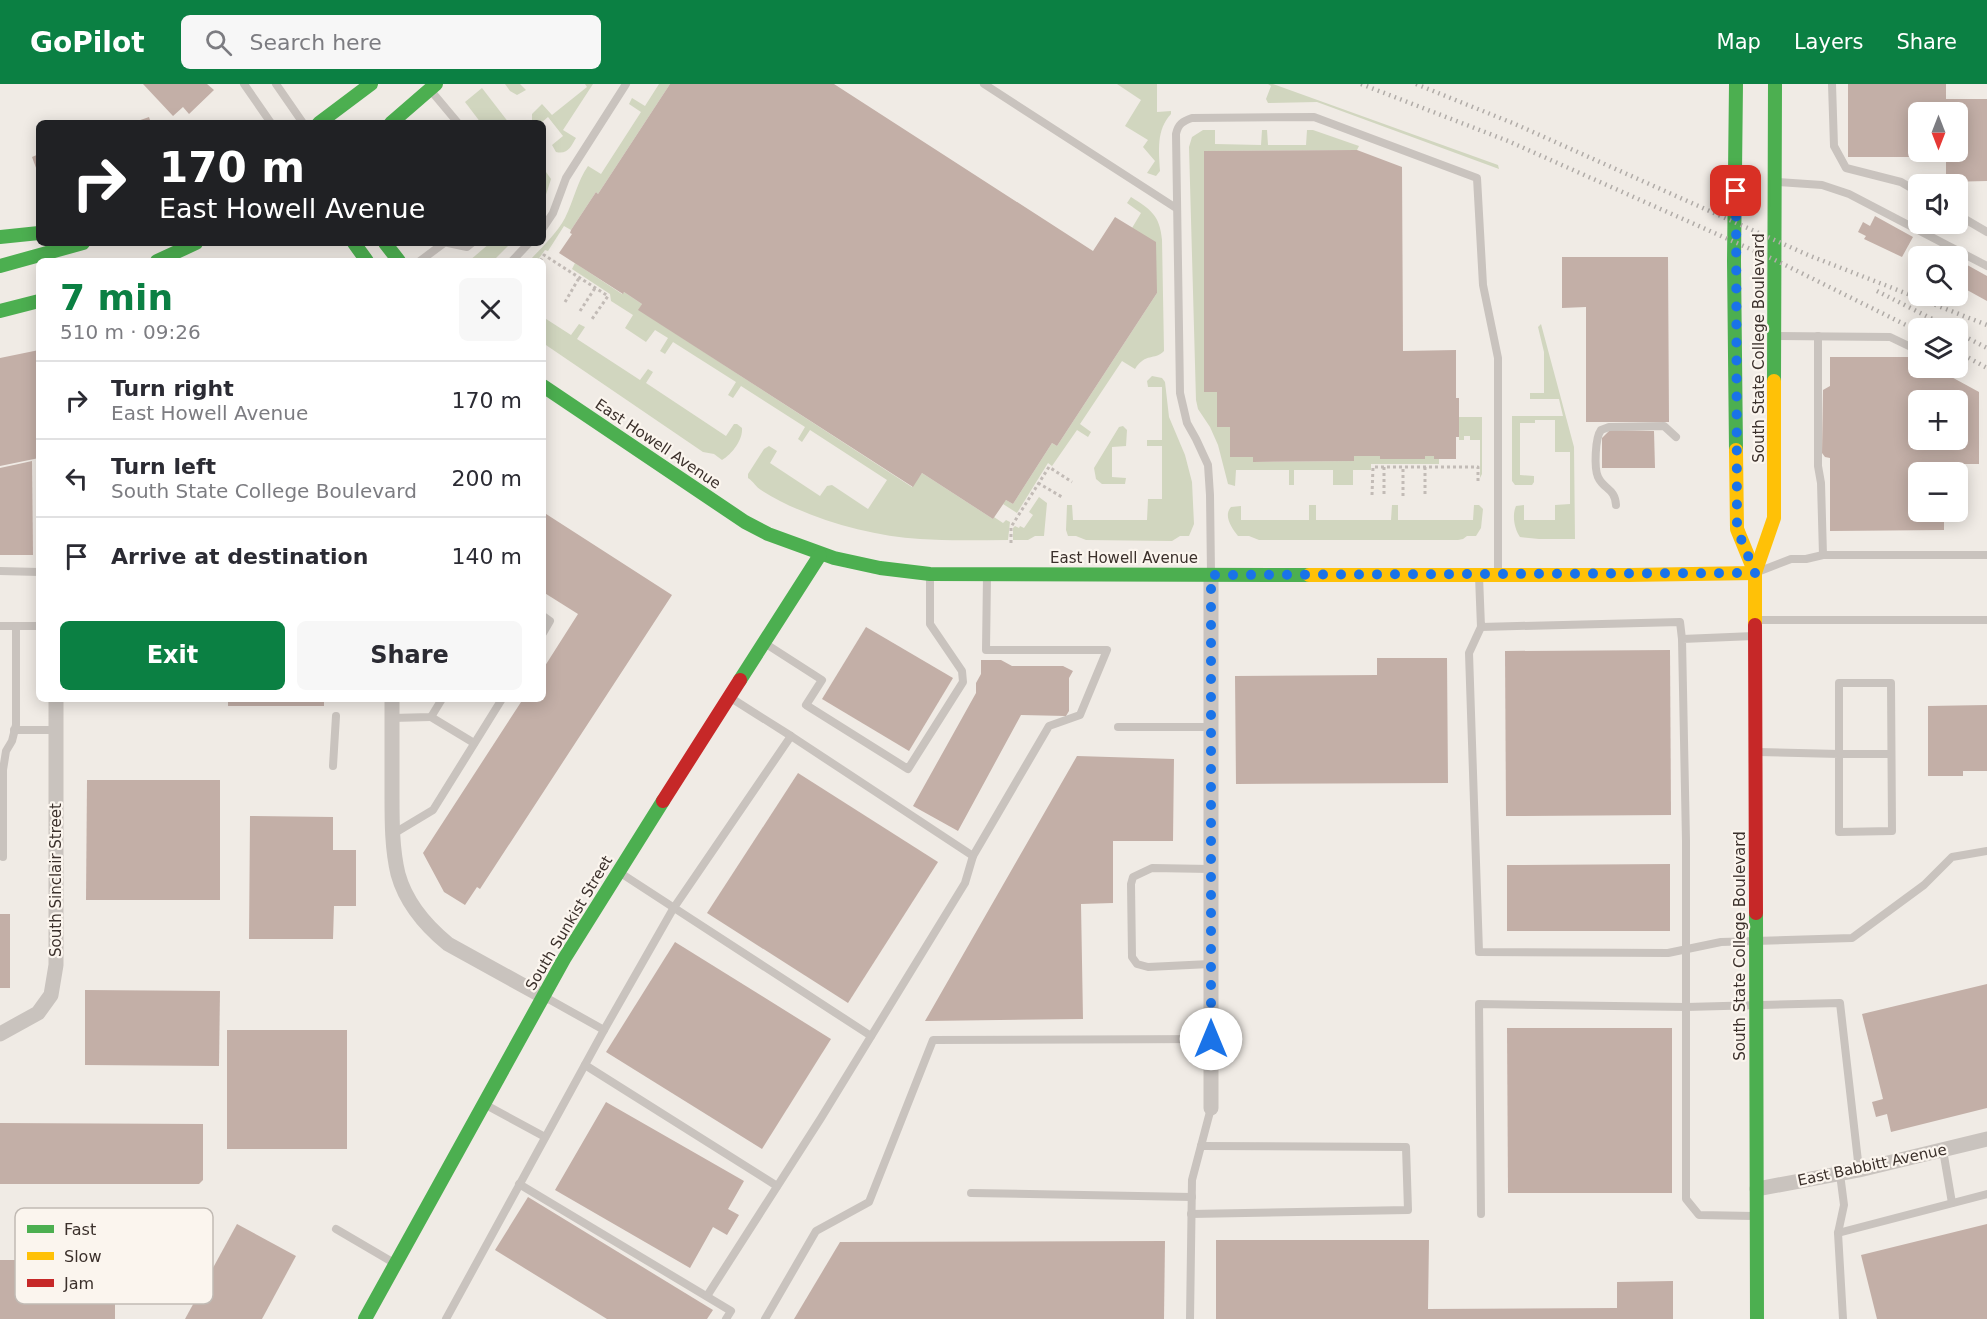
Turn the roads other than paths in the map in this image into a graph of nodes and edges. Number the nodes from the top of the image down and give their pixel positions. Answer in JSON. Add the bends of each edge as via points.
{"nodes":[{"id":1,"x":244,"y":84,"type":"edge"},
{"id":2,"x":276,"y":84,"type":"edge"},
{"id":3,"x":371,"y":84,"type":"edge"},
{"id":4,"x":626,"y":84,"type":"edge"},
{"id":5,"x":984,"y":84,"type":"edge"},
{"id":6,"x":1736,"y":84,"type":"edge"},
{"id":7,"x":1775,"y":84,"type":"edge"},
{"id":8,"x":1832,"y":84,"type":"edge"},
{"id":9,"x":433,"y":87,"type":"edge"},
{"id":10,"x":269,"y":120,"type":"edge"},
{"id":11,"x":301,"y":120,"type":"edge"},
{"id":12,"x":323,"y":120,"type":"edge"},
{"id":13,"x":394,"y":120,"type":"edge"},
{"id":14,"x":456,"y":120,"type":"edge"},
{"id":15,"x":1776,"y":182,"type":"junction"},
{"id":16,"x":1908,"y":186,"type":"edge"},
{"id":17,"x":1176,"y":208,"type":"junction"},
{"id":18,"x":1968,"y":221,"type":"edge"},
{"id":19,"x":546,"y":224,"type":"edge"},
{"id":20,"x":1987,"y":232,"type":"edge"},
{"id":21,"x":36,"y":233,"type":"edge"},
{"id":22,"x":0,"y":237,"type":"edge"},
{"id":23,"x":72,"y":246,"type":"edge"},
{"id":24,"x":190,"y":246,"type":"edge"},
{"id":25,"x":386,"y":246,"type":"edge"},
{"id":26,"x":433,"y":246,"type":"edge"},
{"id":27,"x":526,"y":246,"type":"edge"},
{"id":28,"x":164,"y":258,"type":"edge"},
{"id":29,"x":396,"y":258,"type":"edge"},
{"id":30,"x":423,"y":258,"type":"edge"},
{"id":31,"x":515,"y":258,"type":"edge"},
{"id":32,"x":0,"y":266,"type":"edge"},
{"id":33,"x":1987,"y":266,"type":"edge"},
{"id":34,"x":36,"y":302,"type":"edge"},
{"id":35,"x":0,"y":311,"type":"edge"},
{"id":36,"x":1775,"y":336,"type":"junction"},
{"id":37,"x":1818,"y":336,"type":"junction"},
{"id":38,"x":1908,"y":346,"type":"edge"},
{"id":39,"x":546,"y":388,"type":"edge"},
{"id":40,"x":1676,"y":437,"type":"dead end"},
{"id":41,"x":1616,"y":505,"type":"dead end"},
{"id":42,"x":820,"y":555,"type":"junction"},
{"id":43,"x":1823,"y":555,"type":"junction"},
{"id":44,"x":1987,"y":555,"type":"edge"},
{"id":45,"x":0,"y":571,"type":"edge"},
{"id":46,"x":36,"y":572,"type":"edge"},
{"id":47,"x":1755,"y":573,"type":"junction"},
{"id":48,"x":930,"y":574,"type":"junction"},
{"id":49,"x":987,"y":575,"type":"junction"},
{"id":50,"x":1211,"y":575,"type":"junction"},
{"id":51,"x":1479,"y":575,"type":"junction"},
{"id":52,"x":1498,"y":575,"type":"junction"},
{"id":53,"x":1756,"y":620,"type":"junction"},
{"id":54,"x":1987,"y":620,"type":"edge"},
{"id":55,"x":0,"y":626,"type":"edge"},
{"id":56,"x":16,"y":626,"type":"junction"},
{"id":57,"x":36,"y":626,"type":"edge"},
{"id":58,"x":1480,"y":627,"type":"junction"},
{"id":59,"x":1756,"y":636,"type":"junction"},
{"id":60,"x":1682,"y":639,"type":"junction"},
{"id":61,"x":764,"y":643,"type":"junction"},
{"id":62,"x":730,"y":697,"type":"junction"},
{"id":63,"x":56,"y":702,"type":"edge"},
{"id":64,"x":392,"y":702,"type":"edge"},
{"id":65,"x":440,"y":702,"type":"edge"},
{"id":66,"x":500,"y":702,"type":"edge"},
{"id":67,"x":336,"y":716,"type":"dead end"},
{"id":68,"x":431,"y":717,"type":"junction"},
{"id":69,"x":392,"y":718,"type":"junction"},
{"id":70,"x":1118,"y":727,"type":"dead end"},
{"id":71,"x":1210,"y":727,"type":"junction"},
{"id":72,"x":14,"y":730,"type":"junction"},
{"id":73,"x":56,"y":730,"type":"junction"},
{"id":74,"x":791,"y":736,"type":"junction"},
{"id":75,"x":474,"y":743,"type":"junction"},
{"id":76,"x":1756,"y":752,"type":"junction"},
{"id":77,"x":1839,"y":754,"type":"junction"},
{"id":78,"x":1891,"y":754,"type":"junction"},
{"id":79,"x":333,"y":766,"type":"dead end"},
{"id":80,"x":392,"y":835,"type":"junction"},
{"id":81,"x":1987,"y":851,"type":"edge"},
{"id":82,"x":973,"y":856,"type":"junction"},
{"id":83,"x":3,"y":857,"type":"dead end"},
{"id":84,"x":1210,"y":869,"type":"junction"},
{"id":85,"x":618,"y":871,"type":"junction"},
{"id":86,"x":673,"y":909,"type":"junction"},
{"id":87,"x":1756,"y":942,"type":"junction"},
{"id":88,"x":1685,"y":949,"type":"junction"},
{"id":89,"x":1210,"y":964,"type":"junction"},
{"id":90,"x":544,"y":997,"type":"junction"},
{"id":91,"x":1756,"y":1006,"type":"junction"},
{"id":92,"x":1686,"y":1007,"type":"junction"},
{"id":93,"x":604,"y":1030,"type":"junction"},
{"id":94,"x":0,"y":1034,"type":"edge"},
{"id":95,"x":871,"y":1036,"type":"junction"},
{"id":96,"x":1211,"y":1039,"type":"junction"},
{"id":97,"x":585,"y":1065,"type":"junction"},
{"id":98,"x":483,"y":1103,"type":"junction"},
{"id":99,"x":1211,"y":1108,"type":"joint"},
{"id":100,"x":545,"y":1137,"type":"junction"},
{"id":101,"x":1987,"y":1139,"type":"edge"},
{"id":102,"x":1201,"y":1146,"type":"junction"},
{"id":103,"x":1943,"y":1150,"type":"junction"},
{"id":104,"x":1859,"y":1170,"type":"junction"},
{"id":105,"x":1840,"y":1174,"type":"junction"},
{"id":106,"x":519,"y":1184,"type":"junction"},
{"id":107,"x":777,"y":1186,"type":"junction"},
{"id":108,"x":1757,"y":1190,"type":"junction"},
{"id":109,"x":971,"y":1193,"type":"dead end"},
{"id":110,"x":1987,"y":1194,"type":"edge"},
{"id":111,"x":1192,"y":1197,"type":"junction"},
{"id":112,"x":1952,"y":1203,"type":"junction"},
{"id":113,"x":1191,"y":1214,"type":"junction"},
{"id":114,"x":1480,"y":1214,"type":"dead end"},
{"id":115,"x":1757,"y":1216,"type":"junction"},
{"id":116,"x":336,"y":1229,"type":"dead end"},
{"id":117,"x":1838,"y":1233,"type":"junction"},
{"id":118,"x":396,"y":1263,"type":"junction"},
{"id":119,"x":707,"y":1296,"type":"junction"},
{"id":120,"x":365,"y":1319,"type":"edge"},
{"id":121,"x":446,"y":1319,"type":"edge"},
{"id":122,"x":726,"y":1319,"type":"edge"},
{"id":123,"x":765,"y":1319,"type":"edge"},
{"id":124,"x":1190,"y":1319,"type":"edge"},
{"id":125,"x":1757,"y":1319,"type":"edge"},
{"id":126,"x":1843,"y":1319,"type":"edge"}],
"edges":[{"from":1,"to":10,"type":"lane"},
{"from":2,"to":11,"type":"lane"},
{"from":3,"to":12,"type":"main road"},
{"from":4,"to":19,"type":"lane","via":[[566,178]]},
{"from":5,"to":17,"type":"lane"},
{"from":6,"to":47,"type":"main road","name":"South State College Boulevard","via":[[1737,529]]},
{"from":7,"to":15,"type":"main road","name":"South State College Boulevard"},
{"from":8,"to":16,"type":"lane","via":[[1834,146],[1846,168]]},
{"from":9,"to":13,"type":"main road"},
{"from":9,"to":14,"type":"lane"},
{"from":15,"to":33,"type":"lane","via":[[1822,185],[1849,194]]},
{"from":15,"to":36,"type":"main road","name":"South State College Boulevard"},
{"from":17,"to":50,"type":"lane","via":[[1180,393],[1187,423],[1208,465]]},
{"from":17,"to":52,"type":"lane","via":[[1176,134],[1183,120],[1192,118],[1314,117],[1477,178],[1483,285],[1498,358]]},
{"from":18,"to":20,"type":"lane"},
{"from":21,"to":22,"type":"main road"},
{"from":23,"to":32,"type":"main road"},
{"from":24,"to":28,"type":"main road"},
{"from":25,"to":29,"type":"main road"},
{"from":26,"to":30,"type":"lane"},
{"from":27,"to":31,"type":"lane"},
{"from":34,"to":35,"type":"main road"},
{"from":36,"to":37,"type":"lane"},
{"from":36,"to":47,"type":"main road","name":"South State College Boulevard","via":[[1774,518]]},
{"from":37,"to":38,"type":"lane","via":[[1890,337]]},
{"from":37,"to":43,"type":"lane"},
{"from":39,"to":42,"type":"main road","name":"East Howell Avenue","via":[[745,522]]},
{"from":40,"to":41,"type":"lane","via":[[1664,426],[1601,430],[1596,439],[1597,475],[1612,492]]},
{"from":42,"to":48,"type":"main road","name":"East Howell Avenue","via":[[872,568]]},
{"from":42,"to":61,"type":"main road","name":"South Sunkist Street"},
{"from":43,"to":44,"type":"lane"},
{"from":43,"to":47,"type":"lane","via":[[1791,559]]},
{"from":45,"to":46,"type":"lane"},
{"from":47,"to":52,"type":"main road","name":"East Howell Avenue"},
{"from":47,"to":53,"type":"main road","name":"South State College Boulevard"},
{"from":48,"to":49,"type":"main road","name":"East Howell Avenue"},
{"from":48,"to":61,"type":"lane","via":[[930,624],[964,676],[908,769],[806,705],[822,680]]},
{"from":49,"to":50,"type":"main road","name":"East Howell Avenue"},
{"from":49,"to":82,"type":"lane","via":[[986,650],[1107,650],[1080,715],[1048,726]]},
{"from":50,"to":51,"type":"main road","name":"East Howell Avenue"},
{"from":50,"to":71,"type":"street"},
{"from":51,"to":52,"type":"main road","name":"East Howell Avenue"},
{"from":51,"to":58,"type":"lane"},
{"from":53,"to":54,"type":"lane"},
{"from":53,"to":59,"type":"main road","name":"South State College Boulevard"},
{"from":55,"to":56,"type":"lane"},
{"from":56,"to":57,"type":"lane"},
{"from":56,"to":72,"type":"lane"},
{"from":58,"to":60,"type":"lane","via":[[1680,622]]},
{"from":58,"to":88,"type":"lane","via":[[1469,653],[1479,952],[1668,953]]},
{"from":59,"to":60,"type":"lane"},
{"from":59,"to":76,"type":"main road","name":"South State College Boulevard"},
{"from":60,"to":88,"type":"lane"},
{"from":61,"to":62,"type":"main road","name":"South Sunkist Street"},
{"from":62,"to":74,"type":"lane"},
{"from":62,"to":85,"type":"main road","name":"South Sunkist Street"},
{"from":63,"to":73,"type":"street","name":"South Sinclair Street"},
{"from":64,"to":69,"type":"street"},
{"from":65,"to":68,"type":"lane"},
{"from":66,"to":75,"type":"lane"},
{"from":67,"to":79,"type":"lane"},
{"from":68,"to":69,"type":"lane"},
{"from":68,"to":75,"type":"lane"},
{"from":69,"to":80,"type":"street"},
{"from":70,"to":71,"type":"lane"},
{"from":71,"to":84,"type":"street"},
{"from":72,"to":73,"type":"lane"},
{"from":72,"to":83,"type":"lane","via":[[3,770]]},
{"from":73,"to":94,"type":"street","name":"South Sinclair Street","via":[[56,965],[51,995],[38,1013]]},
{"from":74,"to":82,"type":"lane"},
{"from":74,"to":86,"type":"lane"},
{"from":75,"to":80,"type":"lane","via":[[433,810]]},
{"from":76,"to":77,"type":"lane"},
{"from":76,"to":87,"type":"main road","name":"South State College Boulevard"},
{"from":77,"to":78,"type":"lane"},
{"from":77,"to":78,"type":"lane","via":[[1839,683],[1891,683]]},
{"from":77,"to":78,"type":"lane","via":[[1839,832],[1892,831]]},
{"from":80,"to":90,"type":"street","via":[[398,874],[420,917],[448,944]]},
{"from":81,"to":87,"type":"lane","via":[[1952,857],[1924,885],[1852,938]]},
{"from":82,"to":95,"type":"lane","via":[[964,883]]},
{"from":84,"to":89,"type":"street"},
{"from":84,"to":89,"type":"lane","via":[[1152,868],[1133,877],[1131,884],[1132,957],[1137,964]]},
{"from":85,"to":86,"type":"lane"},
{"from":85,"to":90,"type":"main road","name":"South Sunkist Street"},
{"from":86,"to":93,"type":"lane"},
{"from":86,"to":95,"type":"lane"},
{"from":87,"to":88,"type":"lane","via":[[1721,942]]},
{"from":87,"to":91,"type":"main road","name":"South State College Boulevard"},
{"from":88,"to":92,"type":"lane"},
{"from":89,"to":96,"type":"street"},
{"from":90,"to":93,"type":"lane"},
{"from":90,"to":98,"type":"main road","name":"South Sunkist Street"},
{"from":91,"to":92,"type":"lane"},
{"from":91,"to":104,"type":"lane","via":[[1840,1003]]},
{"from":91,"to":108,"type":"main road","name":"South State College Boulevard"},
{"from":92,"to":114,"type":"lane","via":[[1479,1004]]},
{"from":92,"to":115,"type":"lane","via":[[1686,1199],[1699,1215]]},
{"from":93,"to":97,"type":"lane"},
{"from":95,"to":107,"type":"lane"},
{"from":96,"to":99,"type":"street"},
{"from":96,"to":123,"type":"lane","via":[[933,1040],[869,1202],[816,1231]]},
{"from":97,"to":100,"type":"lane"},
{"from":97,"to":107,"type":"lane"},
{"from":98,"to":100,"type":"lane"},
{"from":98,"to":118,"type":"main road","name":"South Sunkist Street"},
{"from":99,"to":102,"type":"lane"},
{"from":100,"to":106,"type":"lane"},
{"from":101,"to":103,"type":"street","name":"East Babbitt Avenue"},
{"from":102,"to":111,"type":"lane"},
{"from":102,"to":113,"type":"lane","via":[[1406,1147],[1408,1210]]},
{"from":103,"to":104,"type":"street","name":"East Babbitt Avenue"},
{"from":103,"to":112,"type":"lane"},
{"from":104,"to":105,"type":"street","name":"East Babbitt Avenue"},
{"from":105,"to":108,"type":"street","name":"East Babbitt Avenue"},
{"from":105,"to":117,"type":"lane","via":[[1844,1205]]},
{"from":106,"to":119,"type":"lane"},
{"from":106,"to":121,"type":"lane"},
{"from":107,"to":119,"type":"lane"},
{"from":108,"to":115,"type":"main road","name":"South State College Boulevard"},
{"from":109,"to":111,"type":"lane"},
{"from":110,"to":112,"type":"lane"},
{"from":111,"to":113,"type":"lane"},
{"from":112,"to":117,"type":"lane"},
{"from":113,"to":124,"type":"lane"},
{"from":115,"to":125,"type":"main road","name":"South State College Boulevard"},
{"from":116,"to":118,"type":"lane"},
{"from":117,"to":126,"type":"lane"},
{"from":118,"to":120,"type":"main road","name":"South Sunkist Street"},
{"from":119,"to":122,"type":"lane","via":[[731,1311]]}]}
